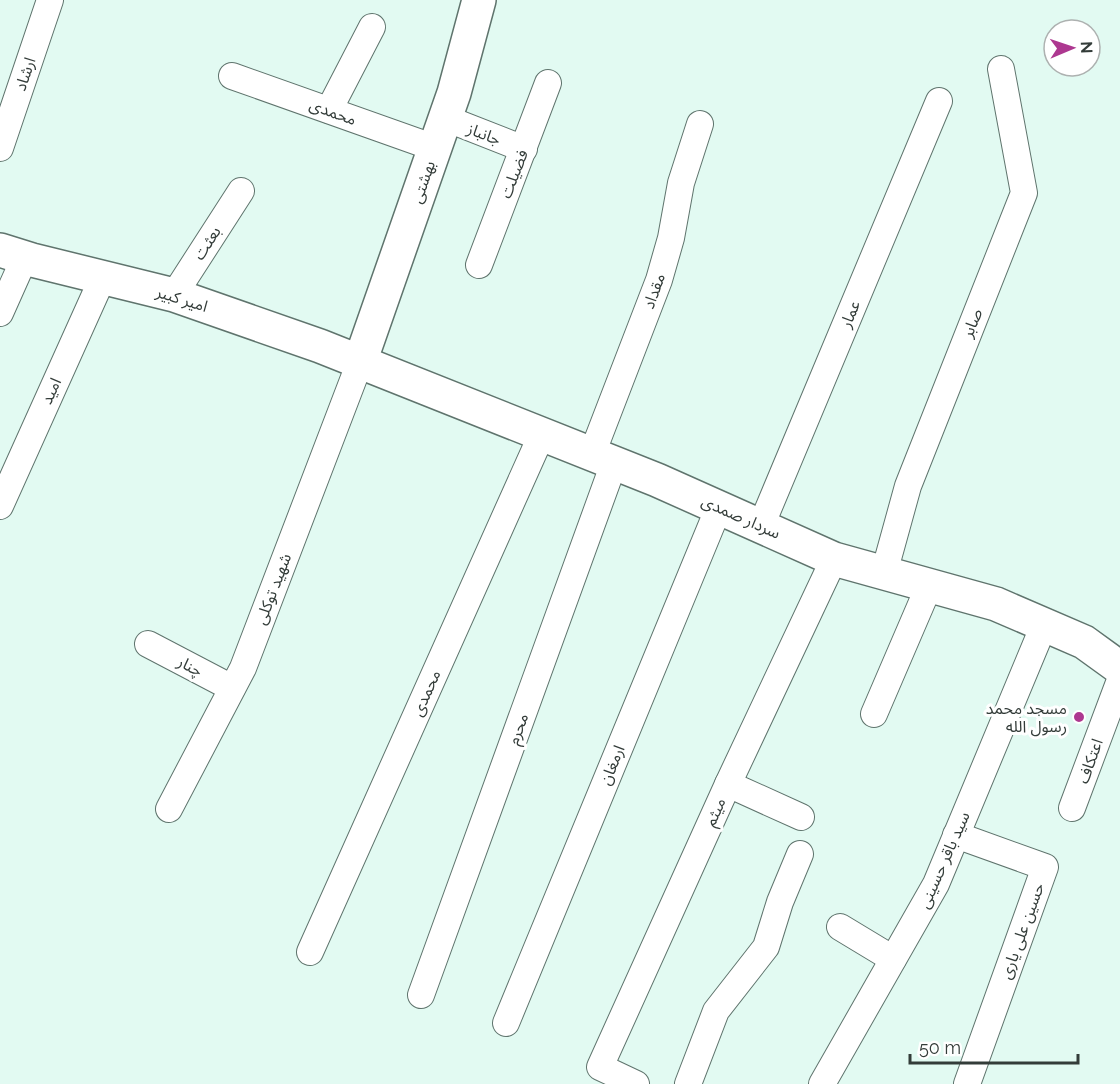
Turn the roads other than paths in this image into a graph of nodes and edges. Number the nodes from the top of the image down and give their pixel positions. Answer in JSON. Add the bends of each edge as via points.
{"nodes":[{"id":1,"x":50,"y":0,"type":"edge"},
{"id":2,"x":479,"y":0,"type":"edge"},
{"id":3,"x":372,"y":27,"type":"dead end"},
{"id":4,"x":1001,"y":69,"type":"dead end"},
{"id":5,"x":232,"y":76,"type":"dead end"},
{"id":6,"x":549,"y":83,"type":"dead end"},
{"id":7,"x":939,"y":101,"type":"dead end"},
{"id":8,"x":329,"y":110,"type":"junction"},
{"id":9,"x":700,"y":124,"type":"dead end"},
{"id":10,"x":440,"y":133,"type":"junction"},
{"id":11,"x":0,"y":148,"type":"edge"},
{"id":12,"x":524,"y":149,"type":"junction"},
{"id":13,"x":240,"y":191,"type":"dead end"},
{"id":14,"x":12,"y":254,"type":"edge"},
{"id":15,"x":479,"y":265,"type":"dead end"},
{"id":16,"x":103,"y":277,"type":"junction"},
{"id":17,"x":174,"y":295,"type":"junction"},
{"id":18,"x":0,"y":313,"type":"edge"},
{"id":19,"x":360,"y":362,"type":"junction"},
{"id":20,"x":542,"y":434,"type":"junction"},
{"id":21,"x":603,"y":458,"type":"junction"},
{"id":22,"x":0,"y":506,"type":"edge"},
{"id":23,"x":719,"y":507,"type":"junction"},
{"id":24,"x":761,"y":526,"type":"junction"},
{"id":25,"x":834,"y":559,"type":"junction"},
{"id":26,"x":884,"y":573,"type":"junction"},
{"id":27,"x":929,"y":586,"type":"junction"},
{"id":28,"x":1044,"y":625,"type":"junction"},
{"id":29,"x":148,"y":644,"type":"dead end"},
{"id":30,"x":1116,"y":661,"type":"edge"},
{"id":31,"x":232,"y":688,"type":"junction"},
{"id":32,"x":874,"y":714,"type":"dead end"},
{"id":33,"x":728,"y":784,"type":"junction"},
{"id":34,"x":1072,"y":808,"type":"dead end"},
{"id":35,"x":169,"y":809,"type":"dead end"},
{"id":36,"x":801,"y":817,"type":"dead end"},
{"id":37,"x":956,"y":835,"type":"junction"},
{"id":38,"x":800,"y":854,"type":"dead end"},
{"id":39,"x":840,"y":927,"type":"dead end"},
{"id":40,"x":310,"y":952,"type":"dead end"},
{"id":41,"x":893,"y":959,"type":"junction"},
{"id":42,"x":421,"y":995,"type":"dead end"},
{"id":43,"x":506,"y":1023,"type":"dead end"},
{"id":44,"x":636,"y":1084,"type":"edge"},
{"id":45,"x":688,"y":1084,"type":"edge"},
{"id":46,"x":822,"y":1084,"type":"edge"},
{"id":47,"x":967,"y":1084,"type":"edge"}],
"edges":[{"from":1,"to":11,"type":"street","name":"ارشاد"},
{"from":2,"to":10,"type":"street","name":"بهشتی"},
{"from":3,"to":8,"type":"street"},
{"from":4,"to":26,"type":"street","name":"صابر","via":[[1024,193],[908,486]]},
{"from":5,"to":8,"type":"street","name":"محمدی"},
{"from":6,"to":12,"type":"street","name":"فضیلت"},
{"from":7,"to":24,"type":"street","name":"عمار"},
{"from":8,"to":10,"type":"street","name":"محمدی"},
{"from":9,"to":21,"type":"street","name":"مقداد","via":[[681,183],[659,280]]},
{"from":10,"to":12,"type":"street","name":"جانباز"},
{"from":10,"to":19,"type":"street","name":"بهشتی"},
{"from":12,"to":15,"type":"street","name":"فضیلت"},
{"from":13,"to":17,"type":"street","name":"بعثت"},
{"from":14,"to":16,"type":"street","name":"امیر کبیر"},
{"from":14,"to":18,"type":"street"},
{"from":16,"to":17,"type":"street","name":"امیر کبیر"},
{"from":16,"to":22,"type":"street","name":"امید"},
{"from":17,"to":19,"type":"street","name":"امیر کبیر"},
{"from":19,"to":20,"type":"street","name":"سردار صمدی"},
{"from":19,"to":31,"type":"street","name":"شهید توکلی"},
{"from":20,"to":21,"type":"street","name":"سردار صمدی"},
{"from":20,"to":40,"type":"street","name":"محمدی"},
{"from":21,"to":23,"type":"street","name":"سردار صمدی"},
{"from":21,"to":42,"type":"street","name":"محرم"},
{"from":23,"to":24,"type":"street","name":"سردار صمدی"},
{"from":23,"to":43,"type":"street","name":"ارمغان"},
{"from":24,"to":25,"type":"street","name":"سردار صمدی"},
{"from":25,"to":26,"type":"street","name":"سردار صمدی"},
{"from":25,"to":33,"type":"street","name":"میثم"},
{"from":26,"to":27,"type":"street","name":"سردار صمدی"},
{"from":27,"to":28,"type":"street","name":"سردار صمدی","via":[[996,604]]},
{"from":27,"to":32,"type":"street"},
{"from":28,"to":30,"type":"street","name":"سردار صمدی"},
{"from":28,"to":37,"type":"street","name":"سید باقر حسینی"},
{"from":29,"to":31,"type":"street","name":"چنار"},
{"from":30,"to":34,"type":"street","name":"اعتکاف"},
{"from":31,"to":35,"type":"street","name":"شهید توکلی"},
{"from":33,"to":36,"type":"street"},
{"from":33,"to":44,"type":"street","name":"میثم","via":[[600,1067]]},
{"from":37,"to":41,"type":"street","name":"سید باقر حسینی","via":[[936,884]]},
{"from":37,"to":47,"type":"street","name":"حسین علی یاری","via":[[1045,867]]},
{"from":38,"to":45,"type":"street","via":[[766,947],[716,1011]]},
{"from":39,"to":41,"type":"street"},
{"from":41,"to":46,"type":"street","name":"سید باقر حسینی"}]}
